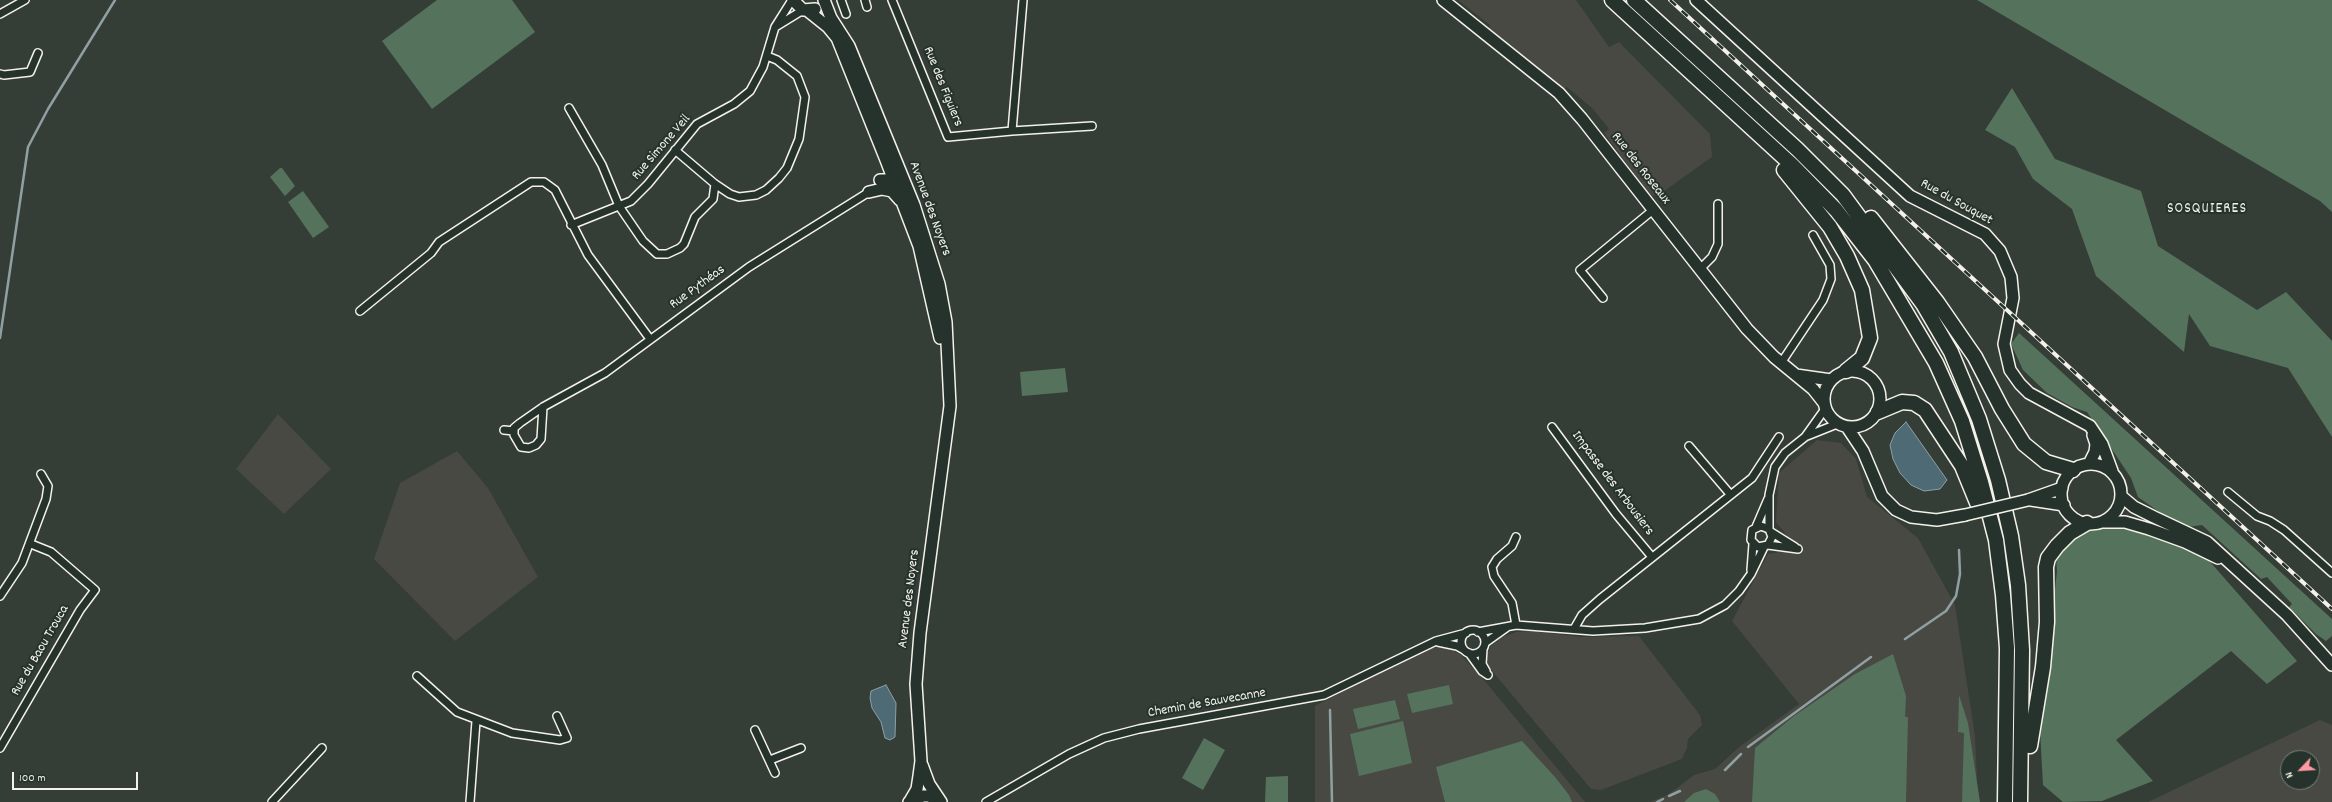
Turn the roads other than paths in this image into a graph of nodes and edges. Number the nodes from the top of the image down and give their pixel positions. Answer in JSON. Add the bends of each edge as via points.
{"nodes":[{"id":1,"x":25,"y":0,"type":"edge"},
{"id":2,"x":792,"y":0,"type":"edge"},
{"id":3,"x":824,"y":0,"type":"edge"},
{"id":4,"x":841,"y":0,"type":"edge"},
{"id":5,"x":892,"y":0,"type":"edge"},
{"id":6,"x":1023,"y":0,"type":"edge"},
{"id":7,"x":1443,"y":0,"type":"edge"},
{"id":8,"x":1608,"y":0,"type":"edge"},
{"id":9,"x":1612,"y":0,"type":"edge"},
{"id":10,"x":1634,"y":0,"type":"edge"},
{"id":11,"x":1696,"y":0,"type":"edge"},
{"id":12,"x":806,"y":11,"type":"junction"},
{"id":13,"x":0,"y":14,"type":"edge"},
{"id":14,"x":846,"y":14,"type":"dead end"},
{"id":15,"x":775,"y":27,"type":"junction"},
{"id":16,"x":1692,"y":52,"type":"junction"},
{"id":17,"x":38,"y":53,"type":"dead end"},
{"id":18,"x":767,"y":56,"type":"junction"},
{"id":19,"x":0,"y":74,"type":"edge"},
{"id":20,"x":568,"y":108,"type":"dead end"},
{"id":21,"x":1092,"y":126,"type":"dead end"},
{"id":22,"x":1012,"y":131,"type":"junction"},
{"id":23,"x":675,"y":150,"type":"junction"},
{"id":24,"x":886,"y":160,"type":"junction"},
{"id":25,"x":880,"y":180,"type":"junction"},
{"id":26,"x":894,"y":180,"type":"junction"},
{"id":27,"x":715,"y":184,"type":"junction"},
{"id":28,"x":869,"y":192,"type":"junction"},
{"id":29,"x":908,"y":204,"type":"junction"},
{"id":30,"x":1718,"y":204,"type":"dead end"},
{"id":31,"x":619,"y":206,"type":"junction"},
{"id":32,"x":1653,"y":210,"type":"junction"},
{"id":33,"x":571,"y":225,"type":"junction"},
{"id":34,"x":1813,"y":235,"type":"dead end"},
{"id":35,"x":1699,"y":270,"type":"junction"},
{"id":36,"x":1603,"y":298,"type":"dead end"},
{"id":37,"x":360,"y":311,"type":"dead end"},
{"id":38,"x":650,"y":339,"type":"junction"},
{"id":39,"x":1781,"y":363,"type":"junction"},
{"id":40,"x":1846,"y":371,"type":"junction"},
{"id":41,"x":1796,"y":375,"type":"junction"},
{"id":42,"x":1831,"y":380,"type":"junction"},
{"id":43,"x":1825,"y":406,"type":"junction"},
{"id":44,"x":544,"y":407,"type":"junction"},
{"id":45,"x":1878,"y":412,"type":"junction"},
{"id":46,"x":1864,"y":425,"type":"junction"},
{"id":47,"x":1842,"y":426,"type":"junction"},
{"id":48,"x":2090,"y":426,"type":"junction"},
{"id":49,"x":1552,"y":427,"type":"dead end"},
{"id":50,"x":504,"y":430,"type":"dead end"},
{"id":51,"x":514,"y":431,"type":"junction"},
{"id":52,"x":1778,"y":437,"type":"dead end"},
{"id":53,"x":1805,"y":437,"type":"junction"},
{"id":54,"x":1689,"y":446,"type":"dead end"},
{"id":55,"x":1863,"y":451,"type":"junction"},
{"id":56,"x":2089,"y":464,"type":"junction"},
{"id":57,"x":2073,"y":470,"type":"junction"},
{"id":58,"x":2112,"y":471,"type":"junction"},
{"id":59,"x":41,"y":474,"type":"dead end"},
{"id":60,"x":2062,"y":488,"type":"junction"},
{"id":61,"x":2228,"y":492,"type":"dead end"},
{"id":62,"x":1730,"y":494,"type":"junction"},
{"id":63,"x":1769,"y":495,"type":"junction"},
{"id":64,"x":2121,"y":496,"type":"junction"},
{"id":65,"x":2028,"y":500,"type":"junction"},
{"id":66,"x":2064,"y":505,"type":"junction"},
{"id":67,"x":2093,"y":523,"type":"junction"},
{"id":68,"x":1756,"y":527,"type":"junction"},
{"id":69,"x":1770,"y":531,"type":"junction"},
{"id":70,"x":1516,"y":537,"type":"dead end"},
{"id":71,"x":31,"y":544,"type":"junction"},
{"id":72,"x":1753,"y":544,"type":"junction"},
{"id":73,"x":1766,"y":546,"type":"junction"},
{"id":74,"x":1652,"y":557,"type":"junction"},
{"id":75,"x":2240,"y":572,"type":"junction"},
{"id":76,"x":2332,"y":572,"type":"edge"},
{"id":77,"x":1751,"y":574,"type":"junction"},
{"id":78,"x":0,"y":596,"type":"edge"},
{"id":79,"x":1516,"y":625,"type":"junction"},
{"id":80,"x":1508,"y":627,"type":"junction"},
{"id":81,"x":1574,"y":629,"type":"junction"},
{"id":82,"x":1478,"y":632,"type":"junction"},
{"id":83,"x":1466,"y":633,"type":"junction"},
{"id":84,"x":1436,"y":641,"type":"junction"},
{"id":85,"x":1484,"y":646,"type":"junction"},
{"id":86,"x":1467,"y":652,"type":"junction"},
{"id":87,"x":2332,"y":666,"type":"edge"},
{"id":88,"x":417,"y":676,"type":"dead end"},
{"id":89,"x":557,"y":716,"type":"dead end"},
{"id":90,"x":2007,"y":717,"type":"junction"},
{"id":91,"x":476,"y":721,"type":"junction"},
{"id":92,"x":756,"y":730,"type":"dead end"},
{"id":93,"x":0,"y":748,"type":"edge"},
{"id":94,"x":322,"y":748,"type":"dead end"},
{"id":95,"x":801,"y":748,"type":"dead end"},
{"id":96,"x":770,"y":760,"type":"junction"},
{"id":97,"x":921,"y":761,"type":"junction"},
{"id":98,"x":775,"y":773,"type":"dead end"},
{"id":99,"x":277,"y":800,"type":"edge"},
{"id":100,"x":909,"y":801,"type":"edge"},
{"id":101,"x":470,"y":802,"type":"edge"},
{"id":102,"x":941,"y":802,"type":"edge"},
{"id":103,"x":986,"y":802,"type":"edge"},
{"id":104,"x":2006,"y":802,"type":"edge"},
{"id":105,"x":2020,"y":802,"type":"edge"},
{"id":106,"x":2025,"y":802,"type":"edge"}],
"edges":[{"from":1,"to":13,"type":"street"},
{"from":2,"to":12,"type":"street","name":"Avenue des Noyers"},
{"from":2,"to":15,"type":"street","name":"Rue Simone Veil"},
{"from":3,"to":12,"type":"street","via":[[818,8]]},
{"from":3,"to":29,"type":"street","name":"Avenue des Noyers","via":[[831,18],[849,46]]},
{"from":4,"to":14,"type":"street"},
{"from":5,"to":22,"type":"street","name":"Rue des Figuiers","via":[[948,137]]},
{"from":6,"to":22,"type":"street"},
{"from":7,"to":32,"type":"street","name":"Rue des Roseaux","via":[[1559,94],[1582,119]]},
{"from":8,"to":40,"type":"highway","via":[[1711,96],[1764,150],[1796,183],[1830,227],[1847,256],[1862,290],[1870,338],[1862,358]]},
{"from":9,"to":90,"type":"highway","via":[[1792,165],[1836,210],[1875,260],[1936,363],[1962,421],[1996,540],[2006,633]]},
{"from":10,"to":16,"type":"highway"},
{"from":11,"to":48,"type":"street","name":"Rue du Souquet","via":[[1910,196],[1985,234],[2000,251],[2012,277],[2013,298],[2004,344],[2010,370],[2029,393]]},
{"from":12,"to":15,"type":"street"},
{"from":12,"to":24,"type":"street","name":"Avenue des Noyers","via":[[828,26],[837,38]]},
{"from":15,"to":18,"type":"street","name":"Rue Simone Veil"},
{"from":16,"to":57,"type":"highway","via":[[1745,91],[1842,184],[1938,302],[1975,357],[2024,444],[2046,462]]},
{"from":16,"to":105,"type":"highway","via":[[1797,149],[1843,196],[1923,304],[1951,352],[1979,419],[1998,480],[2011,536],[2018,585],[2022,650]]},
{"from":17,"to":19,"type":"street","via":[[30,72]]},
{"from":18,"to":23,"type":"street","name":"Rue Simone Veil","via":[[750,91],[734,104],[697,124]]},
{"from":18,"to":27,"type":"street","via":[[790,68],[804,89],[802,120],[796,146],[787,168],[766,190],[739,197]]},
{"from":20,"to":31,"type":"street","via":[[602,165]]},
{"from":21,"to":22,"type":"street"},
{"from":23,"to":27,"type":"street"},
{"from":23,"to":31,"type":"street","name":"Rue Simone Veil","via":[[638,195]]},
{"from":24,"to":25,"type":"street"},
{"from":24,"to":26,"type":"street","name":"Avenue des Noyers"},
{"from":25,"to":26,"type":"street"},
{"from":25,"to":28,"type":"street"},
{"from":26,"to":29,"type":"street","name":"Avenue des Noyers"},
{"from":27,"to":31,"type":"street","via":[[713,198],[695,217],[684,244],[667,254],[657,254],[650,248]]},
{"from":28,"to":29,"type":"street","via":[[882,189],[892,191]]},
{"from":28,"to":38,"type":"street","name":"Rue Pythéas","via":[[749,267]]},
{"from":29,"to":97,"type":"street","name":"Avenue des Noyers","via":[[939,325],[943,362],[945,442],[919,640],[916,684]]},
{"from":30,"to":35,"type":"street","via":[[1718,244],[1712,257]]},
{"from":31,"to":33,"type":"street","name":"Rue Simone Veil"},
{"from":32,"to":35,"type":"street","name":"Rue des Roseaux"},
{"from":32,"to":36,"type":"street","via":[[1580,270]]},
{"from":33,"to":37,"type":"street","via":[[566,208],[554,190],[544,182],[532,182],[439,242],[431,253]]},
{"from":33,"to":38,"type":"street","via":[[588,255]]},
{"from":34,"to":39,"type":"street","via":[[1830,265],[1831,279],[1823,300]]},
{"from":35,"to":39,"type":"street","name":"Rue des Roseaux","via":[[1747,329]]},
{"from":38,"to":44,"type":"street","name":"Rue Pythéas","via":[[605,373]]},
{"from":39,"to":41,"type":"street","name":"Rue des Roseaux"},
{"from":40,"to":42,"type":"street"},
{"from":40,"to":45,"type":"street","via":[[1864,373],[1877,386],[1880,399]]},
{"from":41,"to":42,"type":"street"},
{"from":41,"to":43,"type":"street","name":"Rue des Roseaux","via":[[1813,389]]},
{"from":42,"to":43,"type":"street","via":[[1824,395]]},
{"from":43,"to":47,"type":"street"},
{"from":43,"to":53,"type":"street"},
{"from":44,"to":51,"type":"street","name":"Rue Pythéas","via":[[520,423]]},
{"from":44,"to":51,"type":"street","via":[[543,433],[536,445],[529,448],[521,447],[516,442]]},
{"from":45,"to":46,"type":"street"},
{"from":45,"to":90,"type":"highway","via":[[1902,402],[1919,405],[1934,422],[1969,479],[1986,535],[1994,576]]},
{"from":46,"to":47,"type":"street"},
{"from":46,"to":55,"type":"street"},
{"from":47,"to":53,"type":"street"},
{"from":47,"to":55,"type":"street"},
{"from":48,"to":56,"type":"street","via":[[2096,444]]},
{"from":48,"to":58,"type":"street","name":"Rue du Souquet","via":[[2102,444]]},
{"from":49,"to":74,"type":"street","name":"Impasse des Arbousiers","via":[[1616,514]]},
{"from":50,"to":51,"type":"street"},
{"from":52,"to":62,"type":"street","via":[[1759,469]]},
{"from":53,"to":63,"type":"street","via":[[1778,462]]},
{"from":54,"to":62,"type":"street"},
{"from":55,"to":65,"type":"street","bridge":true,"via":[[1882,496],[1896,510],[1911,518],[1937,520]]},
{"from":56,"to":57,"type":"street"},
{"from":56,"to":58,"type":"street","via":[[2097,464]]},
{"from":57,"to":60,"type":"street"},
{"from":58,"to":64,"type":"street","via":[[2119,483]]},
{"from":59,"to":71,"type":"street","via":[[48,486]]},
{"from":60,"to":65,"type":"street"},
{"from":60,"to":66,"type":"street"},
{"from":61,"to":76,"type":"street","via":[[2257,516],[2284,530]]},
{"from":62,"to":74,"type":"street"},
{"from":63,"to":68,"type":"street"},
{"from":63,"to":69,"type":"street"},
{"from":64,"to":67,"type":"street","via":[[2115,513]]},
{"from":64,"to":75,"type":"street","via":[[2141,510],[2207,542]]},
{"from":65,"to":66,"type":"street"},
{"from":66,"to":67,"type":"street","via":[[2077,520]]},
{"from":67,"to":75,"type":"street","via":[[2125,522],[2149,529],[2211,554]]},
{"from":67,"to":106,"type":"highway","via":[[2070,533],[2048,558],[2043,667],[2031,733]]},
{"from":68,"to":69,"type":"street","via":[[1765,526]]},
{"from":68,"to":72,"type":"street","via":[[1750,535]]},
{"from":69,"to":73,"type":"street","via":[[1771,541]]},
{"from":69,"to":73,"type":"street","via":[[1798,549]]},
{"from":70,"to":79,"type":"street","via":[[1512,546],[1492,567],[1494,576],[1512,603]]},
{"from":71,"to":78,"type":"street"},
{"from":71,"to":93,"type":"street","name":"Rue du Baou Trouca","via":[[52,552],[95,590],[80,610]]},
{"from":72,"to":73,"type":"street","via":[[1758,547]]},
{"from":72,"to":77,"type":"street"},
{"from":73,"to":77,"type":"street"},
{"from":74,"to":81,"type":"street","via":[[1582,615]]},
{"from":75,"to":87,"type":"street","via":[[2287,615]]},
{"from":77,"to":81,"type":"street","via":[[1725,605],[1699,619],[1645,628],[1593,631]]},
{"from":79,"to":80,"type":"street"},
{"from":79,"to":81,"type":"street"},
{"from":80,"to":82,"type":"street"},
{"from":80,"to":85,"type":"street"},
{"from":82,"to":83,"type":"street","via":[[1470,630]]},
{"from":82,"to":85,"type":"street","via":[[1482,635]]},
{"from":83,"to":84,"type":"street","name":"Chemin de Sauvecanne"},
{"from":83,"to":86,"type":"street","via":[[1461,642]]},
{"from":84,"to":86,"type":"street","via":[[1457,646]]},
{"from":84,"to":103,"type":"street","name":"Chemin de Sauvecanne","via":[[1324,695],[1139,729],[1104,738],[1069,754]]},
{"from":85,"to":86,"type":"street","via":[[1474,654]]},
{"from":85,"to":86,"type":"street","via":[[1482,664],[1488,675]]},
{"from":88,"to":91,"type":"street","via":[[457,712]]},
{"from":89,"to":91,"type":"street","via":[[567,738],[560,740],[512,733]]},
{"from":90,"to":104,"type":"highway"},
{"from":91,"to":101,"type":"street"},
{"from":92,"to":96,"type":"street"},
{"from":94,"to":99,"type":"street"},
{"from":95,"to":96,"type":"street"},
{"from":96,"to":98,"type":"street"},
{"from":97,"to":100,"type":"street","name":"Avenue des Noyers","via":[[917,788]]},
{"from":97,"to":102,"type":"street","name":"Avenue des Noyers","via":[[929,784]]},
{"from":100,"to":102,"type":"street","via":[[916,797],[930,796]]}]}
